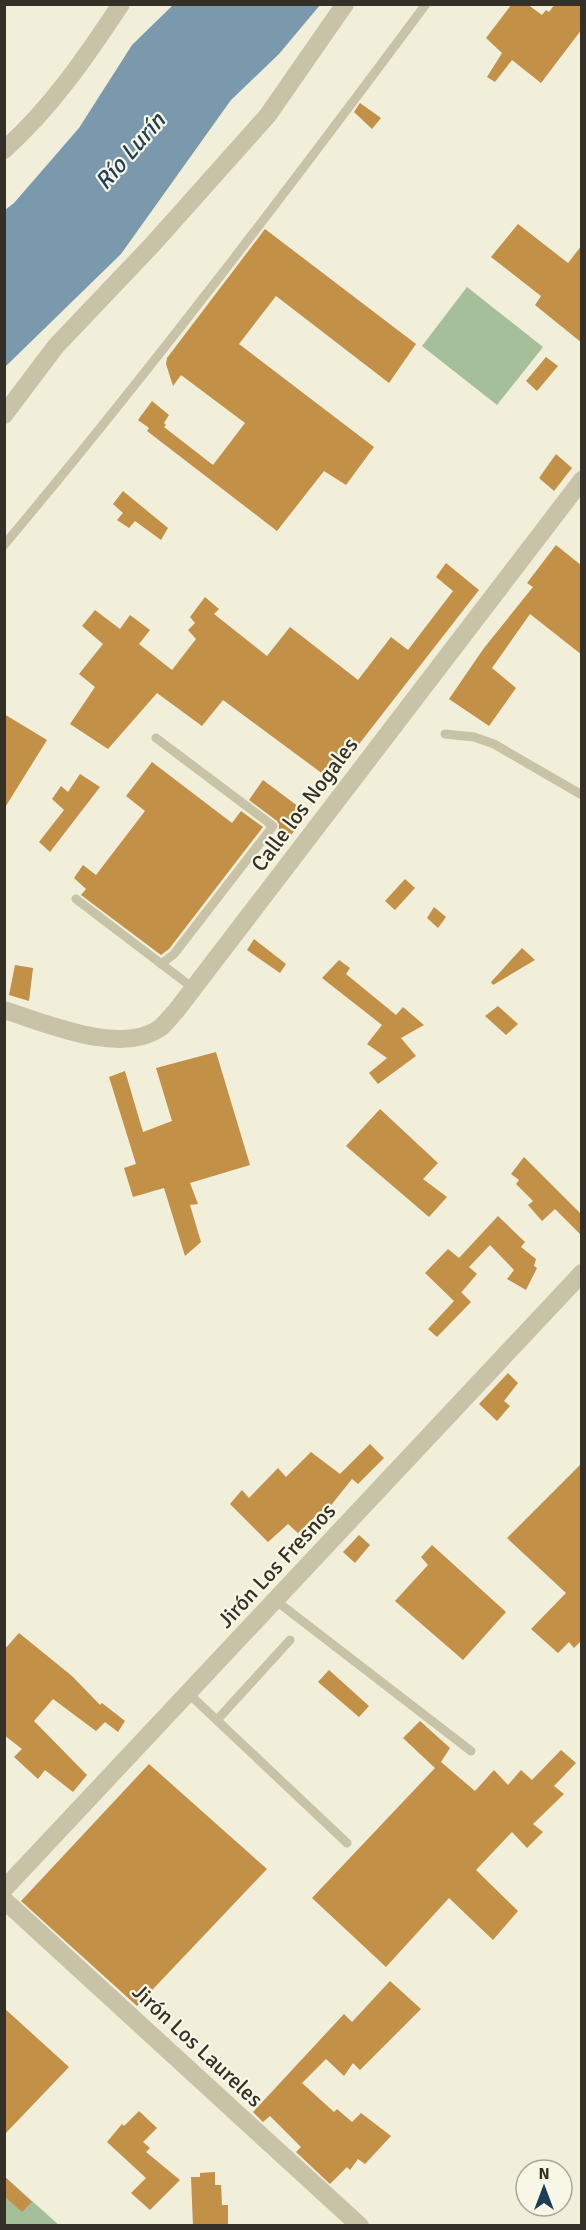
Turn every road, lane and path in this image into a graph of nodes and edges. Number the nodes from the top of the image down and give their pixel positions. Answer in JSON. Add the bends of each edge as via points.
{"nodes":[{"id":1,"x":121,"y":4,"type":"edge"},
{"id":2,"x":345,"y":4,"type":"edge"},
{"id":3,"x":426,"y":4,"type":"edge"},
{"id":4,"x":4,"y":150,"type":"edge"},
{"id":5,"x":4,"y":415,"type":"edge"},
{"id":6,"x":582,"y":480,"type":"edge"},
{"id":7,"x":4,"y":545,"type":"edge"},
{"id":8,"x":445,"y":734,"type":"dead end"},
{"id":9,"x":156,"y":738,"type":"dead end"},
{"id":10,"x":582,"y":795,"type":"edge"},
{"id":11,"x":76,"y":899,"type":"dead end"},
{"id":12,"x":161,"y":964,"type":"junction"},
{"id":13,"x":193,"y":988,"type":"junction"},
{"id":14,"x":4,"y":1010,"type":"edge"},
{"id":15,"x":582,"y":1273,"type":"edge"},
{"id":16,"x":275,"y":1600,"type":"junction"},
{"id":17,"x":290,"y":1640,"type":"dead end"},
{"id":18,"x":188,"y":1693,"type":"junction"},
{"id":19,"x":217,"y":1720,"type":"junction"},
{"id":20,"x":471,"y":1751,"type":"dead end"},
{"id":21,"x":347,"y":1843,"type":"dead end"},
{"id":22,"x":4,"y":1889,"type":"edge"},
{"id":23,"x":4,"y":1899,"type":"edge"},
{"id":24,"x":360,"y":2226,"type":"edge"}],
"edges":[{"from":1,"to":4,"type":"street","via":[[75,73],[29,128]]},
{"from":2,"to":5,"type":"street","via":[[268,115],[56,346]]},
{"from":3,"to":7,"type":"lane","via":[[294,182]]},
{"from":6,"to":13,"type":"street","name":"Calle los Nogales"},
{"from":8,"to":10,"type":"lane","via":[[474,736],[494,744]]},
{"from":9,"to":12,"type":"lane","via":[[273,826],[174,954]]},
{"from":11,"to":12,"type":"lane"},
{"from":12,"to":13,"type":"lane"},
{"from":13,"to":14,"type":"street","name":"Calle los Nogales","via":[[159,1028],[137,1037],[114,1040],[79,1034]]},
{"from":15,"to":16,"type":"street","name":"Jirón Los Fresnos"},
{"from":16,"to":18,"type":"street","name":"Jirón Los Fresnos"},
{"from":16,"to":20,"type":"lane"},
{"from":17,"to":19,"type":"lane"},
{"from":18,"to":19,"type":"lane"},
{"from":18,"to":22,"type":"street","name":"Jirón Los Fresnos"},
{"from":19,"to":21,"type":"lane"},
{"from":23,"to":24,"type":"street","name":"Jirón Los Laureles"}]}
